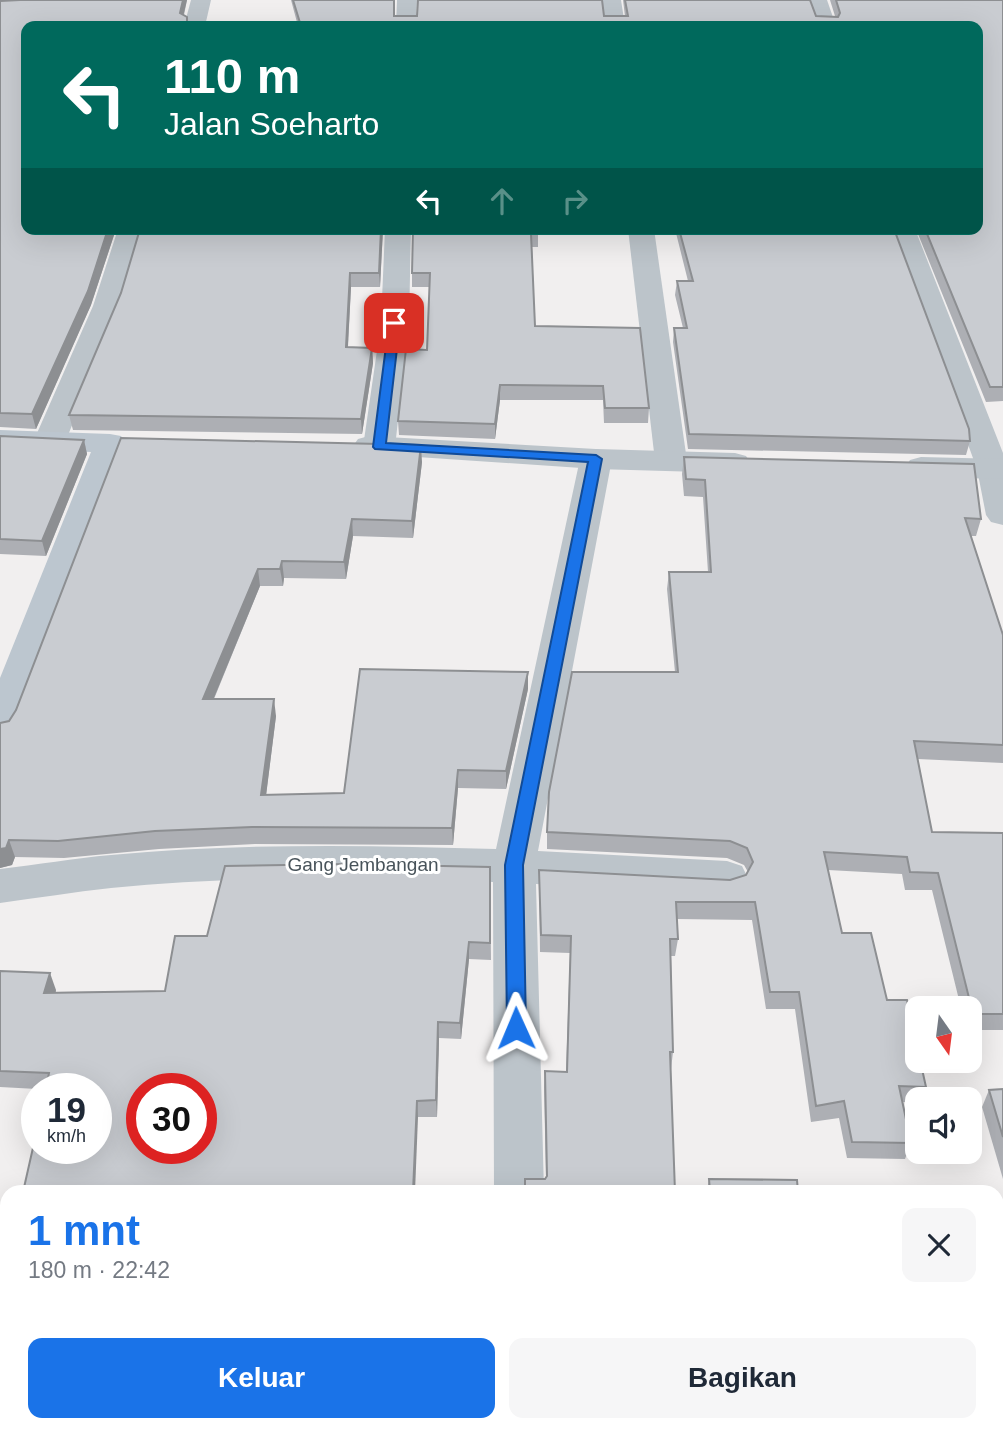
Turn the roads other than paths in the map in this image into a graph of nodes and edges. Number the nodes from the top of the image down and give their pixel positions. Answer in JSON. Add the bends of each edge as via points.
{"nodes":[{"id":1,"x":201,"y":0,"type":"edge"},
{"id":2,"x":407,"y":0,"type":"edge"},
{"id":3,"x":611,"y":0,"type":"edge"},
{"id":4,"x":817,"y":0,"type":"edge"},
{"id":5,"x":196,"y":21,"type":"edge"},
{"id":6,"x":406,"y":21,"type":"edge"},
{"id":7,"x":614,"y":21,"type":"edge"},
{"id":8,"x":824,"y":21,"type":"edge"},
{"id":9,"x":129,"y":235,"type":"edge"},
{"id":10,"x":398,"y":235,"type":"edge"},
{"id":11,"x":642,"y":235,"type":"edge"},
{"id":12,"x":904,"y":235,"type":"edge"},
{"id":13,"x":0,"y":439,"type":"edge"},
{"id":14,"x":50,"y":440,"type":"junction"},
{"id":15,"x":339,"y":446,"type":"edge"},
{"id":16,"x":379,"y":447,"type":"junction"},
{"id":17,"x":596,"y":459,"type":"junction"},
{"id":18,"x":671,"y":461,"type":"junction"},
{"id":19,"x":765,"y":463,"type":"edge"},
{"id":20,"x":886,"y":466,"type":"edge"},
{"id":21,"x":998,"y":469,"type":"edge"},
{"id":22,"x":1003,"y":515,"type":"edge"},
{"id":23,"x":0,"y":726,"type":"edge"},
{"id":24,"x":514,"y":865,"type":"junction"},
{"id":25,"x":727,"y":878,"type":"edge"},
{"id":26,"x":0,"y":886,"type":"edge"},
{"id":27,"x":519,"y":1185,"type":"edge"}],
"edges":[{"from":1,"to":5,"type":"street"},
{"from":2,"to":6,"type":"street"},
{"from":3,"to":7,"type":"street"},
{"from":4,"to":8,"type":"street"},
{"from":9,"to":14,"type":"street","via":[[107,306]]},
{"from":10,"to":16,"type":"street","via":[[394,323]]},
{"from":11,"to":18,"type":"street"},
{"from":12,"to":21,"type":"street"},
{"from":13,"to":14,"type":"main road"},
{"from":14,"to":23,"type":"main road","via":[[124,443]]},
{"from":15,"to":16,"type":"street"},
{"from":16,"to":17,"type":"street"},
{"from":17,"to":18,"type":"street"},
{"from":17,"to":24,"type":"street"},
{"from":18,"to":19,"type":"street"},
{"from":20,"to":21,"type":"street"},
{"from":21,"to":22,"type":"street"},
{"from":24,"to":25,"type":"street","name":"Gang Jembangan"},
{"from":24,"to":26,"type":"street","name":"Gang Jembangan","via":[[308,863],[126,870]]},
{"from":24,"to":27,"type":"street"}]}
